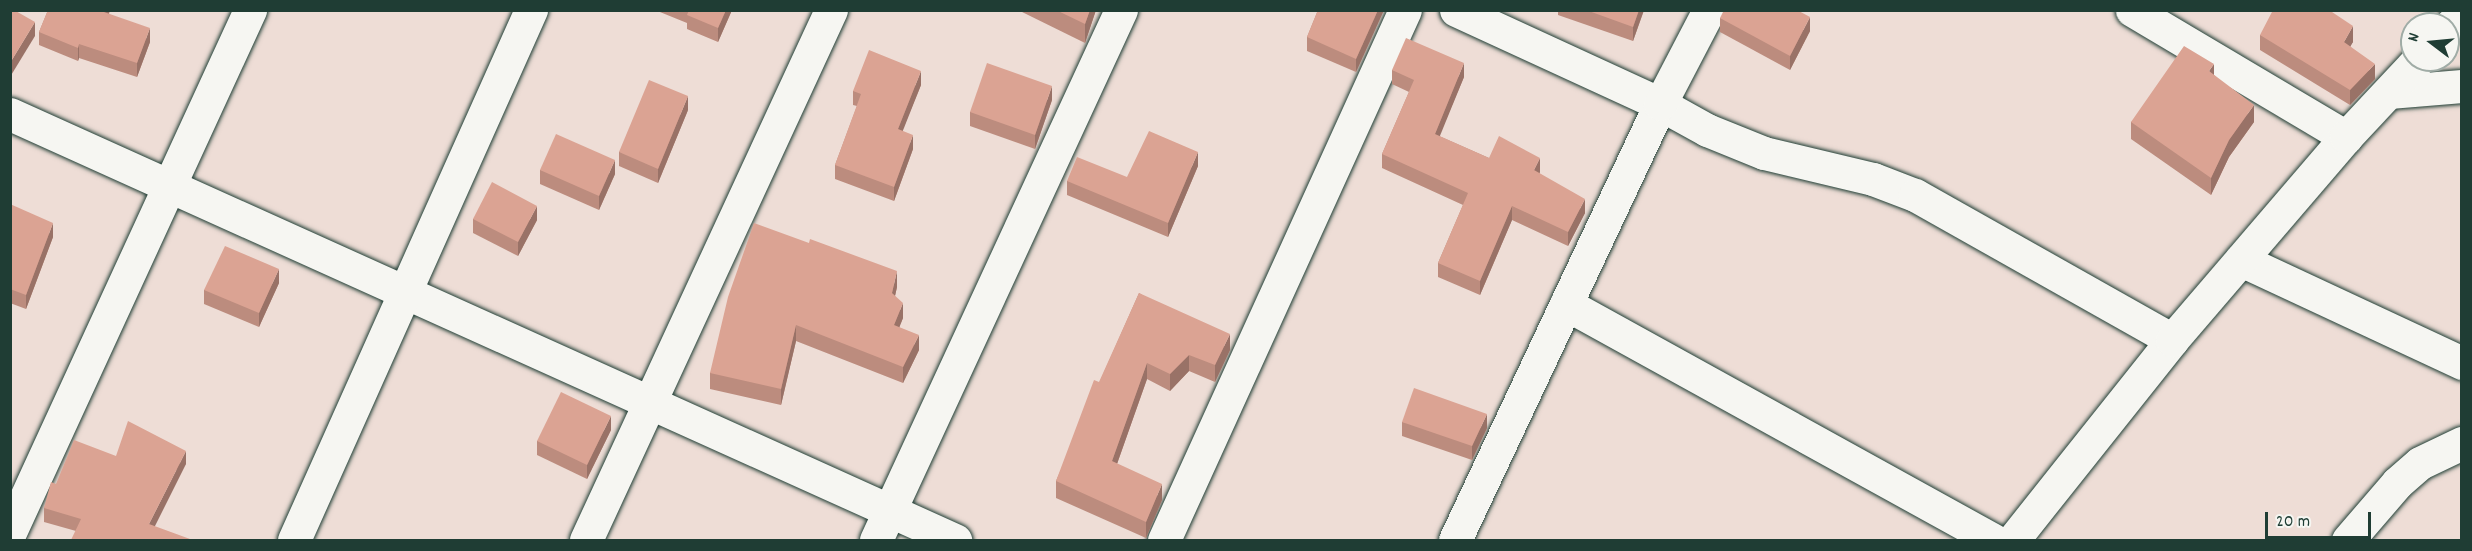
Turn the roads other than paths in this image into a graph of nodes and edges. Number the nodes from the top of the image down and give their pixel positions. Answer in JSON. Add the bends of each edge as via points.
{"nodes":[{"id":1,"x":250,"y":10,"type":"edge"},
{"id":2,"x":531,"y":10,"type":"edge"},
{"id":3,"x":831,"y":10,"type":"edge"},
{"id":4,"x":1121,"y":10,"type":"edge"},
{"id":5,"x":1405,"y":10,"type":"edge"},
{"id":6,"x":1456,"y":10,"type":"edge"},
{"id":7,"x":1709,"y":10,"type":"edge"},
{"id":8,"x":2132,"y":10,"type":"edge"},
{"id":9,"x":2407,"y":72,"type":"edge"},
{"id":10,"x":2462,"y":86,"type":"edge"},
{"id":11,"x":2389,"y":92,"type":"junction"},
{"id":12,"x":1660,"y":104,"type":"junction"},
{"id":13,"x":10,"y":114,"type":"edge"},
{"id":14,"x":2346,"y":137,"type":"junction"},
{"id":15,"x":167,"y":185,"type":"junction"},
{"id":16,"x":2241,"y":260,"type":"junction"},
{"id":17,"x":405,"y":292,"type":"junction"},
{"id":18,"x":1566,"y":304,"type":"junction"},
{"id":19,"x":2172,"y":340,"type":"junction"},
{"id":20,"x":2462,"y":363,"type":"edge"},
{"id":21,"x":650,"y":403,"type":"junction"},
{"id":22,"x":2462,"y":443,"type":"edge"},
{"id":23,"x":890,"y":510,"type":"junction"},
{"id":24,"x":10,"y":532,"type":"edge"},
{"id":25,"x":1461,"y":538,"type":"edge"},
{"id":26,"x":294,"y":540,"type":"edge"},
{"id":27,"x":586,"y":540,"type":"edge"},
{"id":28,"x":876,"y":540,"type":"edge"},
{"id":29,"x":955,"y":540,"type":"edge"},
{"id":30,"x":1164,"y":540,"type":"edge"},
{"id":31,"x":1993,"y":540,"type":"edge"},
{"id":32,"x":2013,"y":540,"type":"edge"},
{"id":33,"x":2348,"y":540,"type":"edge"}],
"edges":[{"from":1,"to":15,"type":"street"},
{"from":2,"to":17,"type":"street"},
{"from":3,"to":21,"type":"street"},
{"from":4,"to":23,"type":"street"},
{"from":5,"to":30,"type":"street"},
{"from":6,"to":12,"type":"street"},
{"from":7,"to":12,"type":"street"},
{"from":8,"to":14,"type":"street"},
{"from":9,"to":11,"type":"street"},
{"from":10,"to":11,"type":"street"},
{"from":11,"to":14,"type":"street"},
{"from":12,"to":18,"type":"street"},
{"from":12,"to":19,"type":"street","via":[[1707,130],[1764,153],[1873,179],[1915,195]]},
{"from":13,"to":15,"type":"street"},
{"from":14,"to":16,"type":"street"},
{"from":15,"to":17,"type":"street"},
{"from":15,"to":24,"type":"street"},
{"from":16,"to":19,"type":"street"},
{"from":16,"to":20,"type":"street"},
{"from":17,"to":21,"type":"street"},
{"from":17,"to":26,"type":"street"},
{"from":18,"to":25,"type":"street"},
{"from":18,"to":31,"type":"street"},
{"from":19,"to":32,"type":"street"},
{"from":21,"to":23,"type":"street"},
{"from":21,"to":27,"type":"street"},
{"from":22,"to":33,"type":"street","via":[[2421,463],[2397,483]]},
{"from":23,"to":28,"type":"street"},
{"from":23,"to":29,"type":"street"}]}
